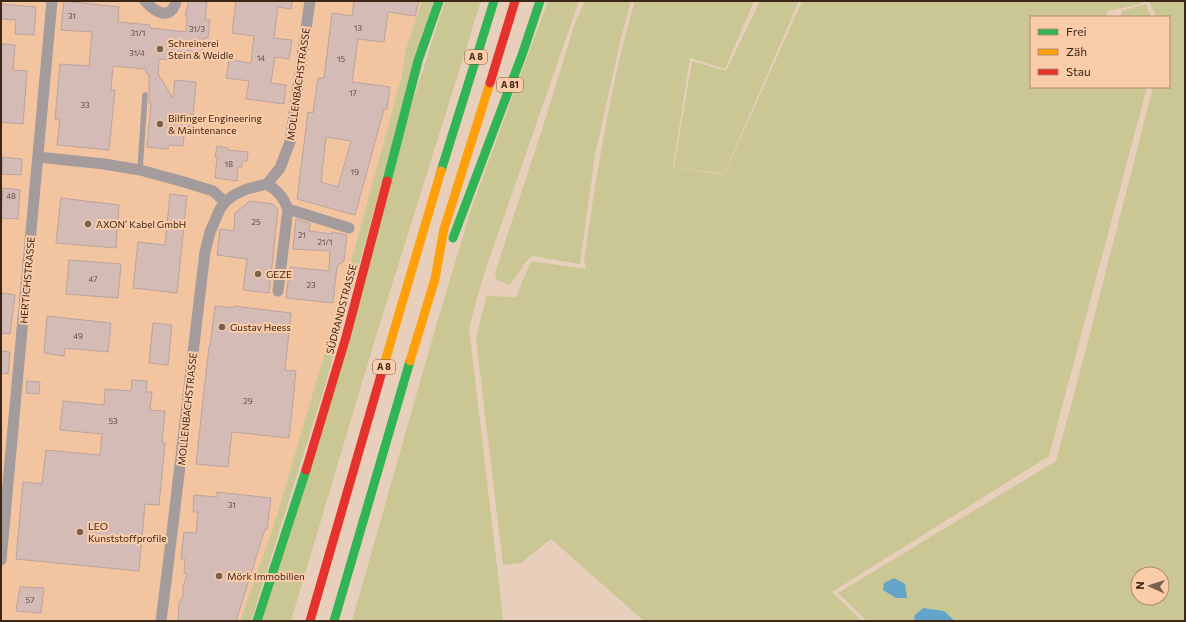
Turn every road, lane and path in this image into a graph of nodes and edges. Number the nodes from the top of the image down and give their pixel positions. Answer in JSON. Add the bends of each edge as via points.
{"nodes":[{"id":1,"x":52,"y":1,"type":"edge"},
{"id":2,"x":145,"y":1,"type":"edge"},
{"id":3,"x":176,"y":1,"type":"edge"},
{"id":4,"x":310,"y":1,"type":"edge"},
{"id":5,"x":440,"y":1,"type":"edge"},
{"id":6,"x":494,"y":1,"type":"edge"},
{"id":7,"x":515,"y":1,"type":"edge"},
{"id":8,"x":540,"y":1,"type":"edge"},
{"id":9,"x":145,"y":95,"type":"dead end"},
{"id":10,"x":38,"y":157,"type":"junction"},
{"id":11,"x":140,"y":170,"type":"junction"},
{"id":12,"x":267,"y":184,"type":"junction"},
{"id":13,"x":225,"y":202,"type":"junction"},
{"id":14,"x":288,"y":209,"type":"junction"},
{"id":15,"x":349,"y":228,"type":"dead end"},
{"id":16,"x":435,"y":279,"type":"junction"},
{"id":17,"x":278,"y":291,"type":"dead end"},
{"id":18,"x":1,"y":560,"type":"edge"},
{"id":19,"x":161,"y":621,"type":"edge"},
{"id":20,"x":257,"y":621,"type":"edge"},
{"id":21,"x":310,"y":621,"type":"edge"},
{"id":22,"x":334,"y":621,"type":"edge"}],
"edges":[{"from":1,"to":10,"type":"street","name":"HERTICHSTRASSE"},
{"from":2,"to":3,"type":"street","via":[[160,13],[168,13],[174,8]]},
{"from":4,"to":12,"type":"street","name":"MOLLENBACHSTRASSE","via":[[290,142],[280,168]]},
{"from":5,"to":20,"type":"main road","name":"SÜDRANDSTRASSE","via":[[415,71],[337,366],[293,513]]},
{"from":6,"to":21,"type":"main road","number":"A 8"},
{"from":7,"to":16,"type":"main road","number":"A 8","via":[[444,229]]},
{"from":8,"to":16,"type":"main road","number":"A 81","via":[[461,218]]},
{"from":9,"to":11,"type":"lane"},
{"from":10,"to":11,"type":"street"},
{"from":10,"to":18,"type":"street","name":"HERTICHSTRASSE"},
{"from":11,"to":13,"type":"street","via":[[213,191]]},
{"from":12,"to":13,"type":"street","name":"MOLLENBACHSTRASSE","via":[[247,189]]},
{"from":12,"to":14,"type":"street","via":[[279,192]]},
{"from":13,"to":19,"type":"street","name":"MOLLENBACHSTRASSE","via":[[210,232],[205,252]]},
{"from":14,"to":15,"type":"street"},
{"from":14,"to":17,"type":"street"},
{"from":16,"to":22,"type":"main road","number":"A 8"}]}
